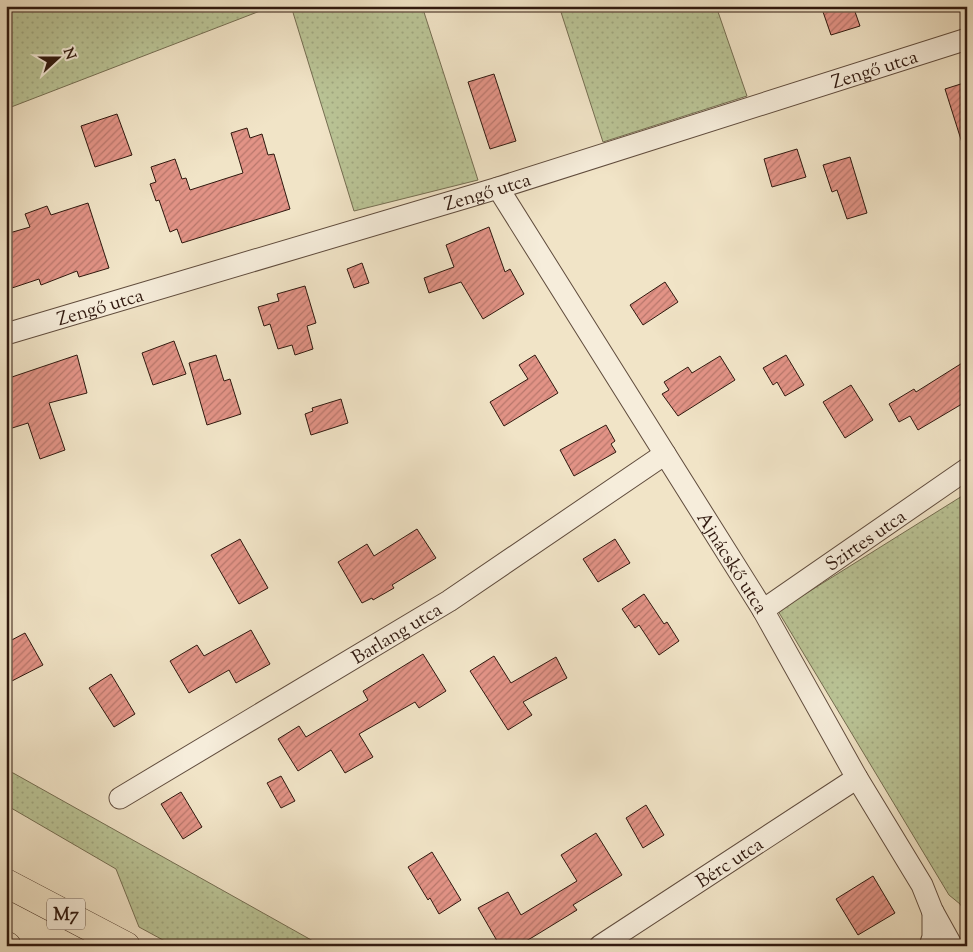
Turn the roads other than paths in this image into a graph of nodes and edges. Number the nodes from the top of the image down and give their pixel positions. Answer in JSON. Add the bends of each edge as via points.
{"nodes":[{"id":1,"x":967,"y":40,"type":"edge"},
{"id":2,"x":498,"y":188,"type":"junction"},
{"id":3,"x":6,"y":334,"type":"edge"},
{"id":4,"x":665,"y":454,"type":"junction"},
{"id":5,"x":967,"y":469,"type":"edge"},
{"id":6,"x":763,"y":610,"type":"junction"},
{"id":7,"x":857,"y":778,"type":"junction"},
{"id":8,"x":120,"y":798,"type":"dead end"},
{"id":9,"x":6,"y":883,"type":"edge"},
{"id":10,"x":932,"y":910,"type":"junction"},
{"id":11,"x":126,"y":946,"type":"edge"},
{"id":12,"x":600,"y":946,"type":"edge"},
{"id":13,"x":930,"y":946,"type":"edge"},
{"id":14,"x":952,"y":946,"type":"edge"}],
"edges":[{"from":1,"to":2,"type":"street","name":"Zengő utca"},
{"from":2,"to":3,"type":"street","name":"Zengő utca"},
{"from":2,"to":4,"type":"street","name":"Ajnácskő utca"},
{"from":4,"to":6,"type":"street","name":"Ajnácskő utca"},
{"from":4,"to":8,"type":"street","name":"Barlang utca","via":[[449,600]]},
{"from":5,"to":6,"type":"street","name":"Szirtes utca"},
{"from":6,"to":7,"type":"street","name":"Ajnácskő utca"},
{"from":7,"to":10,"type":"street","name":"Ajnácskő utca","via":[[922,884]]},
{"from":7,"to":12,"type":"street","name":"Bérc utca"},
{"from":9,"to":11,"type":"highway","number":"M7"},
{"from":10,"to":13,"type":"street"},
{"from":10,"to":14,"type":"street","name":"Ajnácskő utca"}]}
